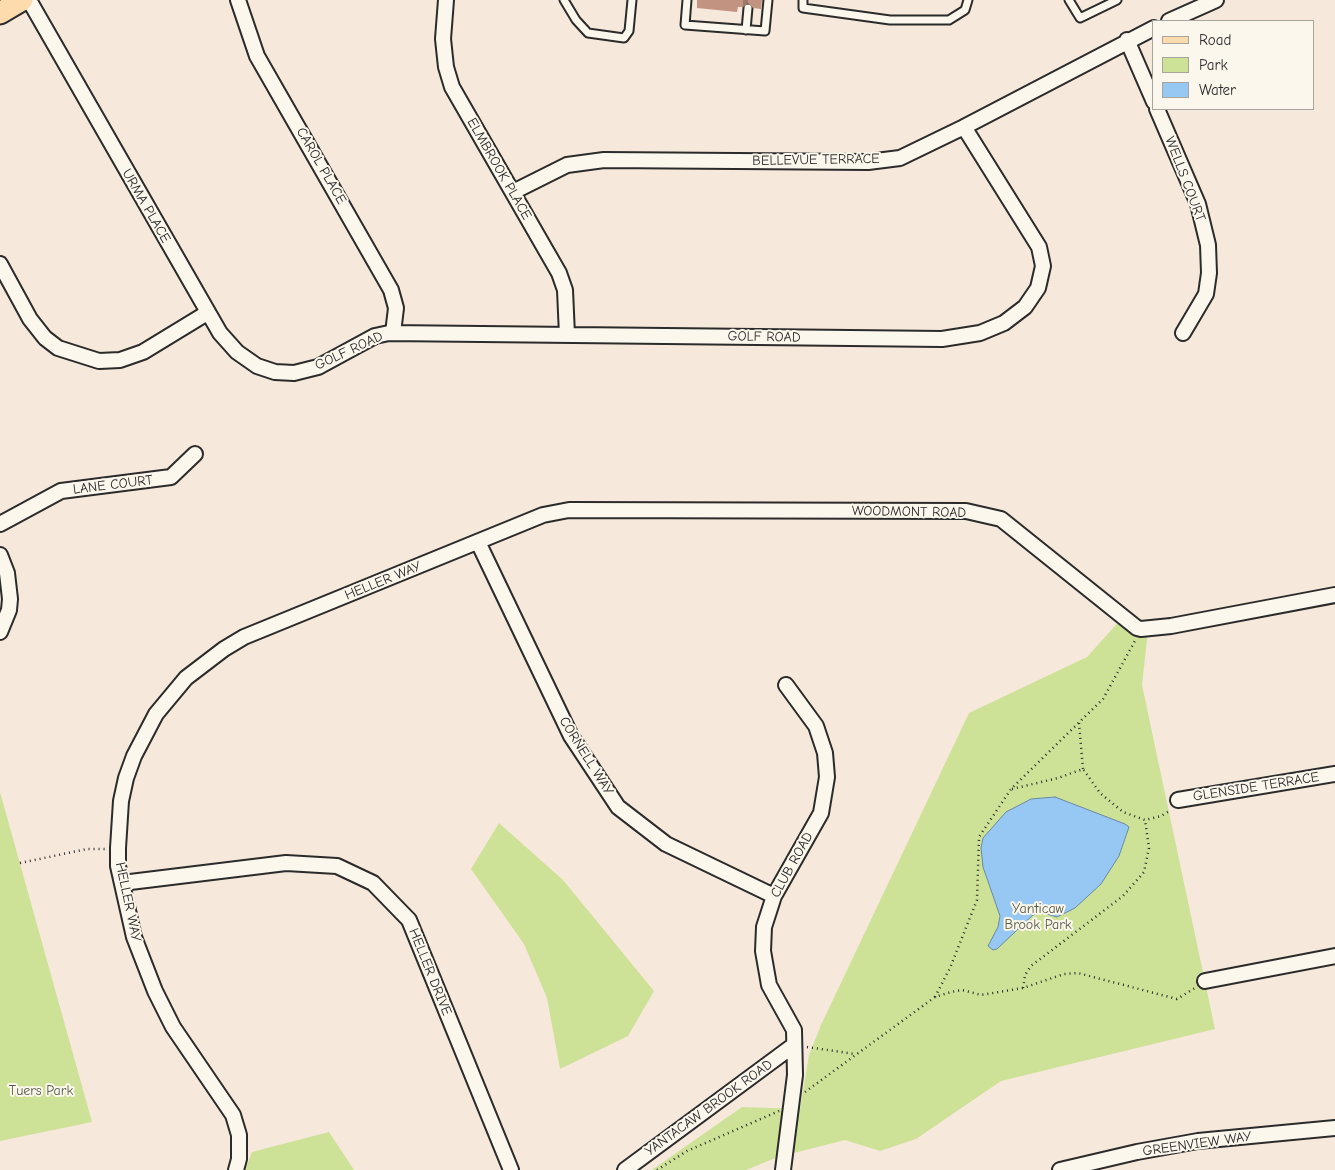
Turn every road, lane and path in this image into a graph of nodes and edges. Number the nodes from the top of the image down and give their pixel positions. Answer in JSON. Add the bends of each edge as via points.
{"nodes":[{"id":1,"x":22,"y":0,"type":"edge"},
{"id":2,"x":29,"y":0,"type":"edge"},
{"id":3,"x":238,"y":0,"type":"edge"},
{"id":4,"x":446,"y":0,"type":"edge"},
{"id":5,"x":564,"y":0,"type":"edge"},
{"id":6,"x":632,"y":0,"type":"edge"},
{"id":7,"x":687,"y":0,"type":"edge"},
{"id":8,"x":768,"y":0,"type":"edge"},
{"id":9,"x":803,"y":0,"type":"edge"},
{"id":10,"x":968,"y":0,"type":"edge"},
{"id":11,"x":1069,"y":0,"type":"edge"},
{"id":12,"x":1117,"y":0,"type":"edge"},
{"id":13,"x":1216,"y":0,"type":"edge"},
{"id":14,"x":748,"y":8,"type":"dead end"},
{"id":15,"x":0,"y":14,"type":"edge"},
{"id":16,"x":1172,"y":20,"type":"edge"},
{"id":17,"x":1152,"y":29,"type":"edge"},
{"id":18,"x":746,"y":30,"type":"junction"},
{"id":19,"x":1127,"y":40,"type":"junction"},
{"id":20,"x":1152,"y":97,"type":"edge"},
{"id":21,"x":1157,"y":110,"type":"edge"},
{"id":22,"x":964,"y":127,"type":"junction"},
{"id":23,"x":513,"y":192,"type":"junction"},
{"id":24,"x":0,"y":264,"type":"edge"},
{"id":25,"x":207,"y":313,"type":"junction"},
{"id":26,"x":393,"y":333,"type":"junction"},
{"id":27,"x":1183,"y":333,"type":"dead end"},
{"id":28,"x":567,"y":335,"type":"junction"},
{"id":29,"x":297,"y":372,"type":"joint"},
{"id":30,"x":196,"y":454,"type":"dead end"},
{"id":31,"x":0,"y":524,"type":"edge"},
{"id":32,"x":478,"y":542,"type":"junction"},
{"id":33,"x":0,"y":554,"type":"edge"},
{"id":34,"x":1335,"y":595,"type":"edge"},
{"id":35,"x":1142,"y":629,"type":"junction"},
{"id":36,"x":0,"y":632,"type":"edge"},
{"id":37,"x":786,"y":685,"type":"dead end"},
{"id":38,"x":1079,"y":722,"type":"junction"},
{"id":39,"x":1083,"y":769,"type":"junction"},
{"id":40,"x":1335,"y":774,"type":"edge"},
{"id":41,"x":1011,"y":789,"type":"junction"},
{"id":42,"x":1178,"y":800,"type":"joint"},
{"id":43,"x":1145,"y":820,"type":"junction"},
{"id":44,"x":118,"y":850,"type":"junction"},
{"id":45,"x":20,"y":863,"type":"dead end"},
{"id":46,"x":122,"y":883,"type":"junction"},
{"id":47,"x":774,"y":896,"type":"junction"},
{"id":48,"x":1335,"y":956,"type":"edge"},
{"id":49,"x":1205,"y":981,"type":"joint"},
{"id":50,"x":1023,"y":988,"type":"junction"},
{"id":51,"x":935,"y":997,"type":"junction"},
{"id":52,"x":794,"y":1045,"type":"junction"},
{"id":53,"x":855,"y":1054,"type":"junction"},
{"id":54,"x":792,"y":1102,"type":"junction"},
{"id":55,"x":1335,"y":1128,"type":"edge"},
{"id":56,"x":236,"y":1170,"type":"edge"},
{"id":57,"x":511,"y":1170,"type":"edge"},
{"id":58,"x":624,"y":1170,"type":"edge"},
{"id":59,"x":657,"y":1170,"type":"edge"},
{"id":60,"x":783,"y":1170,"type":"edge"},
{"id":61,"x":1060,"y":1170,"type":"edge"}],
"edges":[{"from":1,"to":15,"type":"main road"},
{"from":2,"to":25,"type":"street","name":"URMA PLACE"},
{"from":3,"to":26,"type":"street","name":"CAROL PLACE","via":[[257,56],[391,290],[396,308]]},
{"from":4,"to":23,"type":"street","name":"ELMBROOK PLACE","via":[[443,39],[452,87]]},
{"from":5,"to":6,"type":"lane","via":[[588,34],[624,38],[629,32]]},
{"from":7,"to":18,"type":"lane","via":[[685,25]]},
{"from":8,"to":18,"type":"lane","via":[[766,31]]},
{"from":9,"to":10,"type":"lane","via":[[803,8],[890,20],[949,20],[965,10]]},
{"from":11,"to":12,"type":"lane","via":[[1080,18]]},
{"from":13,"to":16,"type":"street"},
{"from":14,"to":18,"type":"lane"},
{"from":17,"to":19,"type":"street","name":"BELLEVUE TERRACE"},
{"from":19,"to":20,"type":"street"},
{"from":19,"to":22,"type":"street","name":"BELLEVUE TERRACE"},
{"from":21,"to":27,"type":"street","name":"WELLS COURT","via":[[1198,204],[1208,245],[1206,294]]},
{"from":22,"to":23,"type":"street","name":"BELLEVUE TERRACE","via":[[900,158],[876,161],[604,160],[567,165]]},
{"from":22,"to":28,"type":"street","name":"GOLF ROAD","via":[[1042,254],[1042,277],[1038,288],[1025,307],[1004,323],[968,336],[942,339]]},
{"from":23,"to":28,"type":"street","name":"ELMBROOK PLACE","via":[[559,273],[565,290]]},
{"from":24,"to":25,"type":"street","via":[[30,319],[45,338],[58,348],[99,361],[120,360],[143,352]]},
{"from":25,"to":29,"type":"street","name":"URMA PLACE","via":[[237,352],[257,366],[275,372]]},
{"from":26,"to":28,"type":"street","name":"GOLF ROAD"},
{"from":26,"to":29,"type":"street","name":"GOLF ROAD","via":[[375,336],[318,367]]},
{"from":30,"to":31,"type":"street","name":"LANE COURT","via":[[171,477],[61,491]]},
{"from":32,"to":35,"type":"street","name":"WOODMONT ROAD","via":[[543,515],[569,510],[966,511],[1000,519]]},
{"from":32,"to":44,"type":"street","name":"HELLER WAY","via":[[244,637],[204,662],[170,695],[137,748],[121,801]]},
{"from":32,"to":47,"type":"street","name":"CORNELL WAY","via":[[571,736],[618,807],[666,844]]},
{"from":33,"to":36,"type":"street","via":[[7,573],[10,598]]},
{"from":34,"to":35,"type":"street"},
{"from":35,"to":38,"type":"path","via":[[1103,699]]},
{"from":37,"to":47,"type":"street","name":"CLUB ROAD","via":[[816,726],[825,753],[827,777],[821,813]]},
{"from":38,"to":39,"type":"path"},
{"from":38,"to":41,"type":"path"},
{"from":39,"to":41,"type":"path"},
{"from":39,"to":43,"type":"path","via":[[1100,792],[1122,812]]},
{"from":40,"to":42,"type":"street","name":"GLENSIDE TERRACE"},
{"from":41,"to":51,"type":"path","via":[[979,837],[977,900]]},
{"from":42,"to":43,"type":"path","via":[[1168,812]]},
{"from":43,"to":50,"type":"path","via":[[1149,848],[1144,872],[1123,896],[1031,966],[1025,975]]},
{"from":44,"to":45,"type":"path","via":[[87,849]]},
{"from":44,"to":46,"type":"street","name":"HELLER WAY"},
{"from":46,"to":56,"type":"street","name":"HELLER WAY","via":[[134,937],[155,991],[173,1027],[233,1115],[240,1135]]},
{"from":46,"to":57,"type":"street","name":"HELLER DRIVE","via":[[286,863],[337,866],[373,883],[409,920]]},
{"from":47,"to":52,"type":"street","name":"CLUB ROAD","via":[[764,927],[763,951],[770,985],[794,1030]]},
{"from":48,"to":49,"type":"street"},
{"from":49,"to":50,"type":"path","via":[[1178,999],[1078,973],[1064,974]]},
{"from":50,"to":51,"type":"path","via":[[981,995],[962,990]]},
{"from":51,"to":53,"type":"path"},
{"from":52,"to":53,"type":"path"},
{"from":52,"to":54,"type":"street","name":"CLUB ROAD"},
{"from":52,"to":58,"type":"street","name":"YANTACAW BROOK ROAD"},
{"from":53,"to":54,"type":"path"},
{"from":54,"to":59,"type":"path","via":[[687,1151]]},
{"from":54,"to":60,"type":"street","name":"CLUB ROAD"},
{"from":55,"to":61,"type":"street","name":"GREENVIEW WAY","via":[[1198,1142]]}]}
